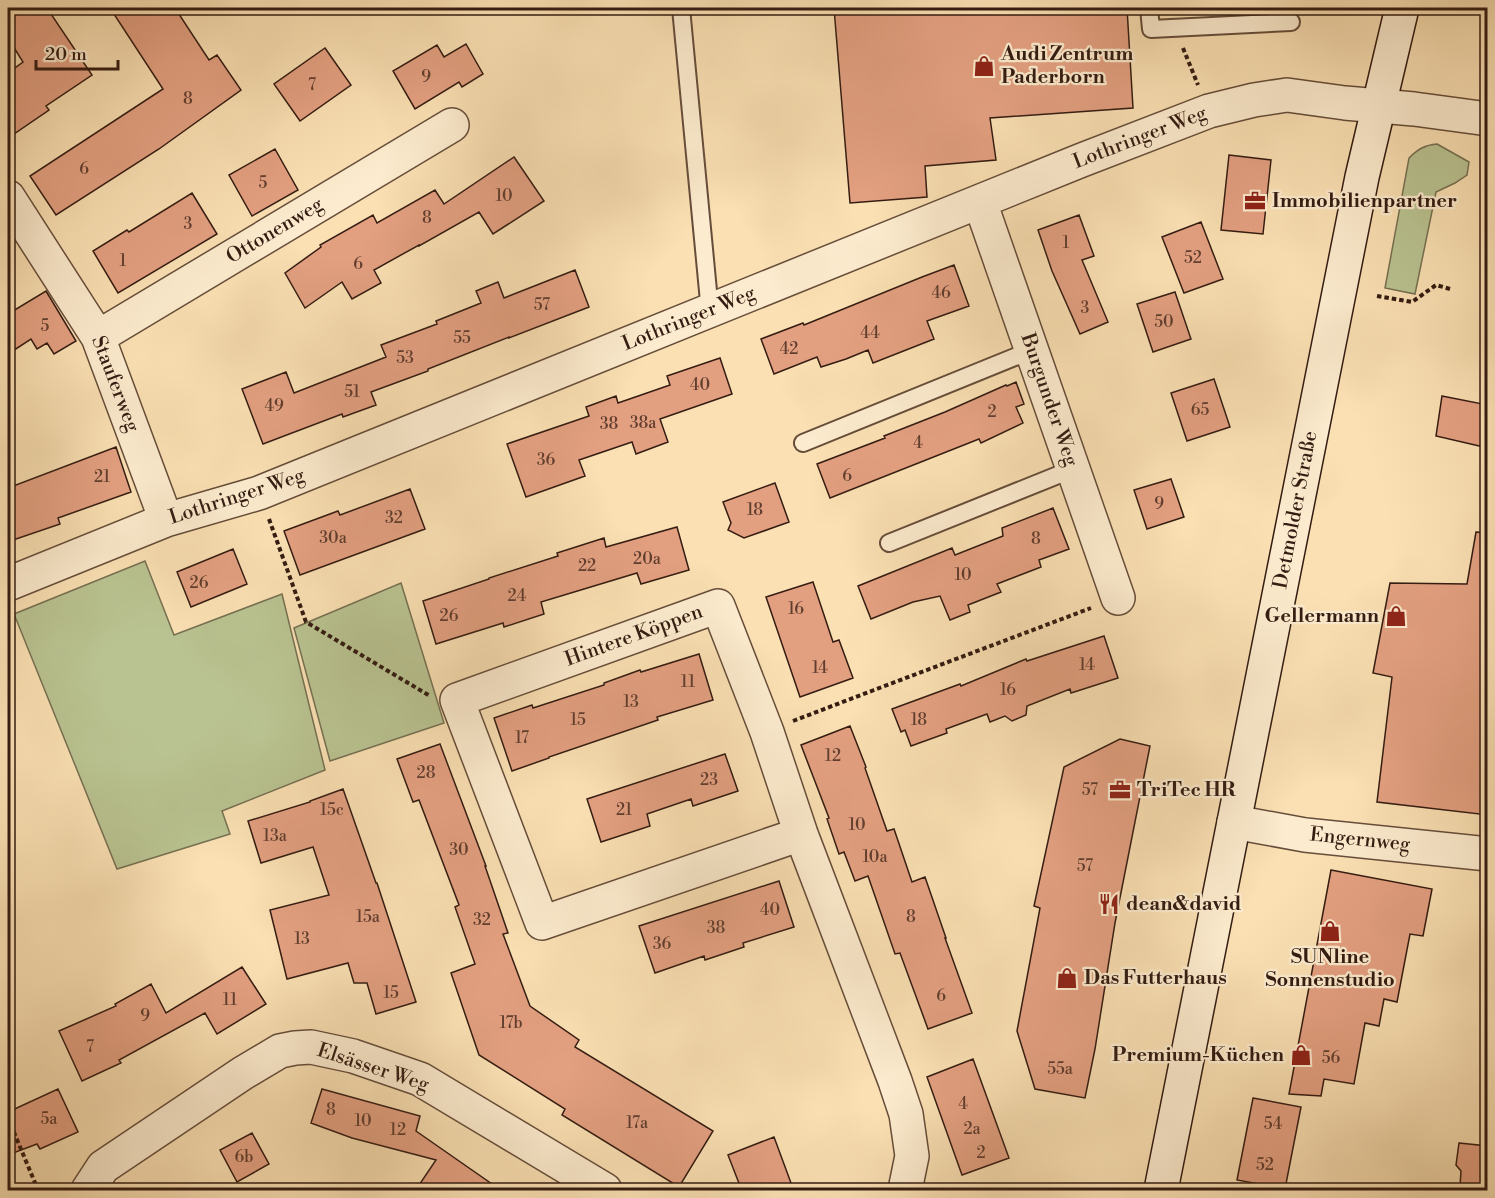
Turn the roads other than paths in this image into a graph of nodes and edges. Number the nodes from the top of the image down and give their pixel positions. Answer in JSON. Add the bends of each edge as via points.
{"nodes":[{"id":1,"x":681,"y":8,"type":"edge"},
{"id":2,"x":1149,"y":8,"type":"edge"},
{"id":3,"x":1402,"y":8,"type":"edge"},
{"id":4,"x":1291,"y":22,"type":"dead end"},
{"id":5,"x":1379,"y":106,"type":"junction"},
{"id":6,"x":1488,"y":119,"type":"edge"},
{"id":7,"x":452,"y":125,"type":"dead end"},
{"id":8,"x":8,"y":196,"type":"edge"},
{"id":9,"x":980,"y":202,"type":"junction"},
{"id":10,"x":710,"y":312,"type":"junction"},
{"id":11,"x":98,"y":337,"type":"junction"},
{"id":12,"x":1032,"y":350,"type":"junction"},
{"id":13,"x":803,"y":443,"type":"dead end"},
{"id":14,"x":1073,"y":469,"type":"junction"},
{"id":15,"x":166,"y":520,"type":"junction"},
{"id":16,"x":889,"y":543,"type":"dead end"},
{"id":17,"x":8,"y":584,"type":"edge"},
{"id":18,"x":1118,"y":598,"type":"road end"},
{"id":19,"x":1234,"y":822,"type":"junction"},
{"id":20,"x":801,"y":834,"type":"junction"},
{"id":21,"x":1488,"y":854,"type":"edge"},
{"id":22,"x":88,"y":1191,"type":"edge"},
{"id":23,"x":605,"y":1191,"type":"edge"},
{"id":24,"x":906,"y":1191,"type":"edge"},
{"id":25,"x":1161,"y":1191,"type":"edge"}],
"edges":[{"from":1,"to":10,"type":"lane"},
{"from":2,"to":4,"type":"lane","via":[[1151,29]]},
{"from":3,"to":5,"type":"street","name":"Detmolder Straße"},
{"from":5,"to":6,"type":"street","name":"Lothringer Weg"},
{"from":5,"to":9,"type":"street","name":"Lothringer Weg","via":[[1287,95],[1254,100],[1209,111]]},
{"from":5,"to":19,"type":"street","name":"Detmolder Straße"},
{"from":7,"to":11,"type":"street","name":"Ottonenweg"},
{"from":8,"to":11,"type":"street","name":"Stauferweg"},
{"from":9,"to":10,"type":"street","name":"Lothringer Weg"},
{"from":9,"to":12,"type":"street","name":"Burgunder Weg"},
{"from":10,"to":15,"type":"street","name":"Lothringer Weg","via":[[260,493]]},
{"from":11,"to":15,"type":"street","name":"Stauferweg"},
{"from":12,"to":13,"type":"lane"},
{"from":12,"to":14,"type":"street","name":"Burgunder Weg"},
{"from":14,"to":16,"type":"lane"},
{"from":14,"to":18,"type":"street","name":"Burgunder Weg"},
{"from":15,"to":17,"type":"street","name":"Lothringer Weg"},
{"from":19,"to":21,"type":"street","name":"Engernweg","via":[[1305,835]]},
{"from":19,"to":25,"type":"street","name":"Detmolder Straße"},
{"from":20,"to":20,"type":"street","name":"Hintere Köppen","via":[[718,606],[449,701],[542,923]]},
{"from":20,"to":24,"type":"street","name":"Hintere Köppen","via":[[906,1114],[912,1156]]},
{"from":22,"to":23,"type":"street","name":"Elsässer Weg","via":[[103,1167],[243,1073],[280,1051],[311,1047],[353,1056],[420,1079]]}]}
